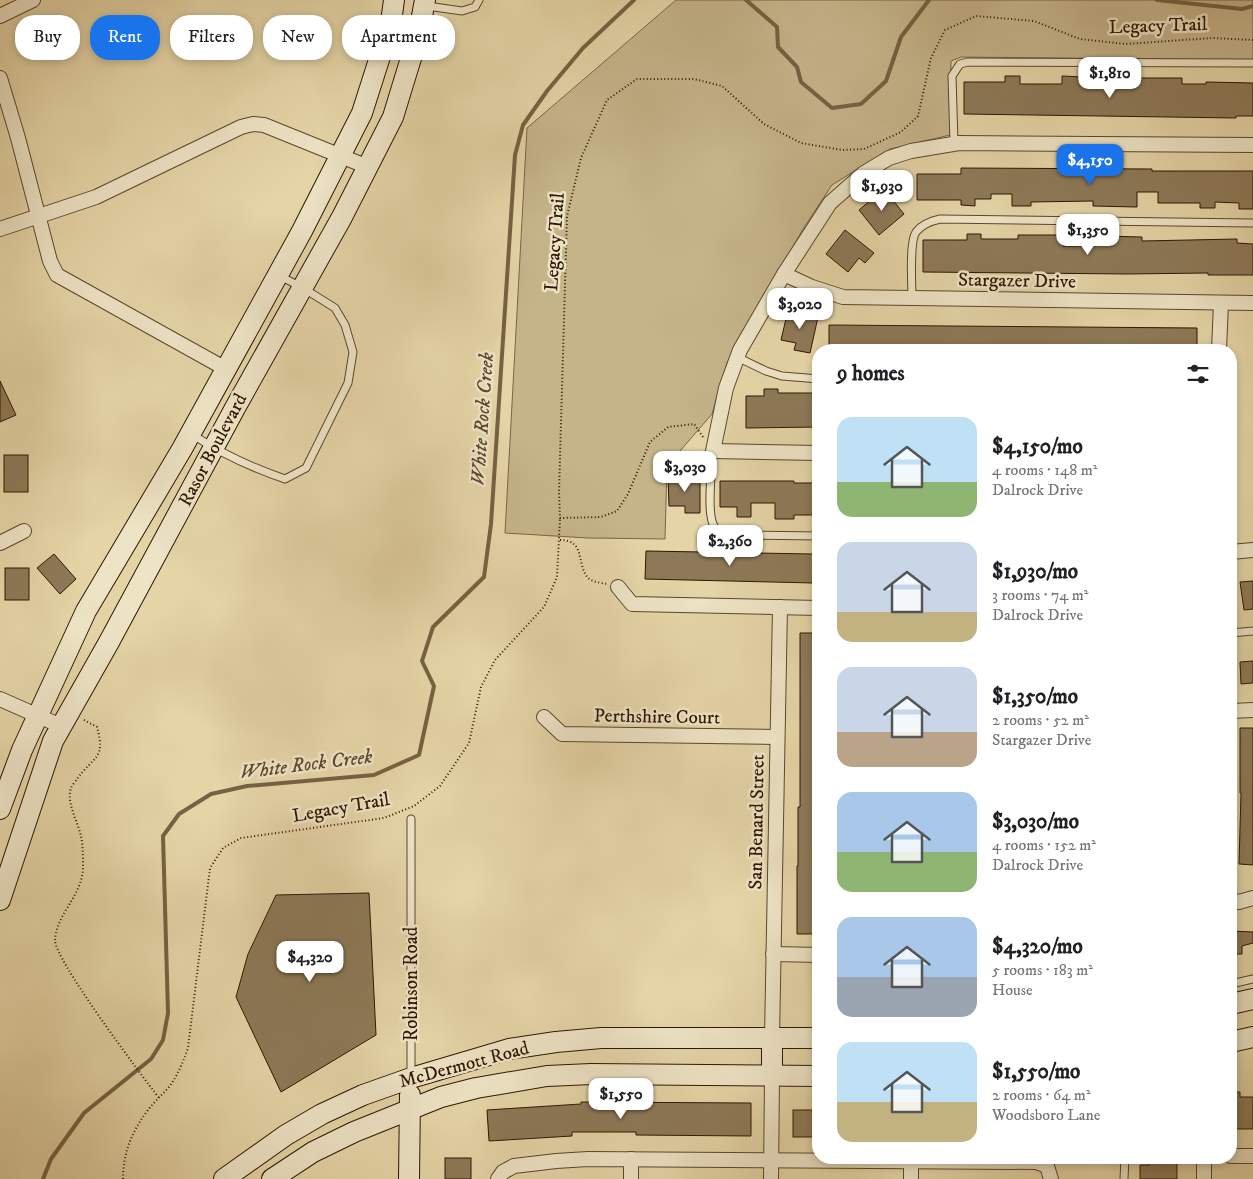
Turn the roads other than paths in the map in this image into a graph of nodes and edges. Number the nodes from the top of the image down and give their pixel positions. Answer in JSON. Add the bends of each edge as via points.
{"nodes":[{"id":1,"x":33,"y":0,"type":"edge"},
{"id":2,"x":394,"y":0,"type":"edge"},
{"id":3,"x":479,"y":0,"type":"edge"},
{"id":4,"x":424,"y":3,"type":"edge"},
{"id":5,"x":0,"y":16,"type":"edge"},
{"id":6,"x":1253,"y":63,"type":"edge"},
{"id":7,"x":0,"y":78,"type":"edge"},
{"id":8,"x":954,"y":144,"type":"junction"},
{"id":9,"x":1253,"y":145,"type":"edge"},
{"id":10,"x":341,"y":156,"type":"junction"},
{"id":11,"x":368,"y":167,"type":"junction"},
{"id":12,"x":38,"y":216,"type":"junction"},
{"id":13,"x":1253,"y":223,"type":"edge"},
{"id":14,"x":0,"y":229,"type":"edge"},
{"id":15,"x":784,"y":274,"type":"junction"},
{"id":16,"x":278,"y":275,"type":"junction"},
{"id":17,"x":303,"y":288,"type":"junction"},
{"id":18,"x":912,"y":298,"type":"junction"},
{"id":19,"x":1221,"y":303,"type":"junction"},
{"id":20,"x":1253,"y":303,"type":"edge"},
{"id":21,"x":1219,"y":344,"type":"edge"},
{"id":22,"x":738,"y":357,"type":"junction"},
{"id":23,"x":226,"y":368,"type":"junction"},
{"id":24,"x":812,"y":379,"type":"edge"},
{"id":25,"x":190,"y":434,"type":"junction"},
{"id":26,"x":213,"y":448,"type":"junction"},
{"id":27,"x":713,"y":451,"type":"junction"},
{"id":28,"x":812,"y":453,"type":"edge"},
{"id":29,"x":24,"y":530,"type":"dead end"},
{"id":30,"x":812,"y":536,"type":"edge"},
{"id":31,"x":0,"y":543,"type":"edge"},
{"id":32,"x":1253,"y":550,"type":"edge"},
{"id":33,"x":1237,"y":551,"type":"edge"},
{"id":34,"x":618,"y":587,"type":"road end"},
{"id":35,"x":780,"y":607,"type":"junction"},
{"id":36,"x":812,"y":608,"type":"edge"},
{"id":37,"x":1253,"y":631,"type":"edge"},
{"id":38,"x":1237,"y":632,"type":"edge"},
{"id":39,"x":0,"y":699,"type":"edge"},
{"id":40,"x":1253,"y":710,"type":"edge"},
{"id":41,"x":1237,"y":711,"type":"edge"},
{"id":42,"x":38,"y":716,"type":"junction"},
{"id":43,"x":544,"y":717,"type":"dead end"},
{"id":44,"x":70,"y":722,"type":"junction"},
{"id":45,"x":777,"y":737,"type":"junction"},
{"id":46,"x":0,"y":809,"type":"edge"},
{"id":47,"x":411,"y":819,"type":"dead end"},
{"id":48,"x":1253,"y":898,"type":"edge"},
{"id":49,"x":0,"y":900,"type":"edge"},
{"id":50,"x":1237,"y":902,"type":"edge"},
{"id":51,"x":773,"y":954,"type":"junction"},
{"id":52,"x":812,"y":955,"type":"edge"},
{"id":53,"x":1253,"y":979,"type":"edge"},
{"id":54,"x":1237,"y":983,"type":"edge"},
{"id":55,"x":1253,"y":999,"type":"edge"},
{"id":56,"x":1237,"y":1003,"type":"edge"},
{"id":57,"x":1253,"y":1037,"type":"edge"},
{"id":58,"x":772,"y":1038,"type":"junction"},
{"id":59,"x":812,"y":1038,"type":"edge"},
{"id":60,"x":1237,"y":1041,"type":"edge"},
{"id":61,"x":772,"y":1076,"type":"junction"},
{"id":62,"x":812,"y":1076,"type":"edge"},
{"id":63,"x":411,"y":1078,"type":"junction"},
{"id":64,"x":410,"y":1108,"type":"junction"},
{"id":65,"x":1237,"y":1156,"type":"edge"},
{"id":66,"x":1253,"y":1156,"type":"edge"},
{"id":67,"x":631,"y":1159,"type":"junction"},
{"id":68,"x":771,"y":1160,"type":"junction"},
{"id":69,"x":812,"y":1161,"type":"edge"},
{"id":70,"x":911,"y":1164,"type":"edge"},
{"id":71,"x":1038,"y":1164,"type":"edge"},
{"id":72,"x":1125,"y":1164,"type":"edge"},
{"id":73,"x":1204,"y":1164,"type":"edge"},
{"id":74,"x":1049,"y":1173,"type":"edge"},
{"id":75,"x":501,"y":1175,"type":"edge"},
{"id":76,"x":224,"y":1179,"type":"edge"},
{"id":77,"x":272,"y":1179,"type":"edge"},
{"id":78,"x":409,"y":1179,"type":"edge"},
{"id":79,"x":631,"y":1179,"type":"edge"},
{"id":80,"x":771,"y":1179,"type":"edge"},
{"id":81,"x":911,"y":1179,"type":"edge"},
{"id":82,"x":1124,"y":1179,"type":"edge"},
{"id":83,"x":1204,"y":1179,"type":"edge"}],
"edges":[{"from":1,"to":5,"type":"street"},
{"from":2,"to":10,"type":"main road","name":"Rasor Boulevard","via":[[391,22],[362,114]]},
{"from":3,"to":4,"type":"lane","via":[[475,7],[462,11]]},
{"from":4,"to":11,"type":"main road","name":"Rasor Boulevard","via":[[419,32],[393,117]]},
{"from":6,"to":8,"type":"lane","via":[[960,64],[952,76]]},
{"from":7,"to":12,"type":"street"},
{"from":8,"to":9,"type":"street"},
{"from":8,"to":15,"type":"street","via":[[889,158],[864,173],[830,203]]},
{"from":10,"to":11,"type":"street"},
{"from":10,"to":12,"type":"street","via":[[264,125],[253,124],[96,197]]},
{"from":10,"to":16,"type":"main road","name":"Rasor Boulevard"},
{"from":11,"to":17,"type":"main road","name":"Rasor Boulevard"},
{"from":12,"to":14,"type":"street"},
{"from":12,"to":23,"type":"street","via":[[50,261],[58,276]]},
{"from":13,"to":18,"type":"lane","via":[[940,219],[927,222],[912,240]]},
{"from":15,"to":18,"type":"street","name":"Stargazer Drive","via":[[843,298]]},
{"from":15,"to":22,"type":"street"},
{"from":16,"to":17,"type":"lane"},
{"from":16,"to":23,"type":"main road","name":"Rasor Boulevard"},
{"from":17,"to":26,"type":"main road","name":"Rasor Boulevard"},
{"from":17,"to":26,"type":"lane","via":[[335,308],[345,325],[353,352],[348,383],[306,468],[286,479],[258,470]]},
{"from":18,"to":19,"type":"street","name":"Stargazer Drive"},
{"from":19,"to":20,"type":"street","name":"Stargazer Drive"},
{"from":19,"to":21,"type":"street"},
{"from":22,"to":24,"type":"lane","via":[[782,376]]},
{"from":22,"to":27,"type":"street","via":[[726,388]]},
{"from":23,"to":25,"type":"main road","name":"Rasor Boulevard"},
{"from":25,"to":26,"type":"lane"},
{"from":25,"to":42,"type":"main road","name":"Rasor Boulevard","via":[[86,611]]},
{"from":26,"to":44,"type":"main road","name":"Rasor Boulevard"},
{"from":27,"to":28,"type":"street"},
{"from":27,"to":30,"type":"lane","via":[[710,514],[718,531],[730,535]]},
{"from":29,"to":31,"type":"street"},
{"from":32,"to":33,"type":"street"},
{"from":34,"to":35,"type":"street","via":[[632,604]]},
{"from":35,"to":36,"type":"street"},
{"from":35,"to":45,"type":"street","name":"San Benard Street"},
{"from":37,"to":38,"type":"lane"},
{"from":39,"to":42,"type":"street"},
{"from":40,"to":41,"type":"street"},
{"from":42,"to":44,"type":"street"},
{"from":42,"to":46,"type":"main road","name":"Rasor Boulevard"},
{"from":43,"to":45,"type":"street","name":"Perthshire Court","via":[[562,734]]},
{"from":44,"to":49,"type":"main road","name":"Rasor Boulevard","via":[[53,741]]},
{"from":45,"to":51,"type":"street","name":"San Benard Street"},
{"from":47,"to":63,"type":"lane","name":"Robinson Road"},
{"from":48,"to":50,"type":"street"},
{"from":51,"to":52,"type":"street"},
{"from":51,"to":58,"type":"street","name":"San Benard Street"},
{"from":53,"to":54,"type":"lane"},
{"from":55,"to":56,"type":"main road"},
{"from":57,"to":60,"type":"main road"},
{"from":58,"to":59,"type":"main road","name":"McDermott Road"},
{"from":58,"to":61,"type":"main road"},
{"from":58,"to":63,"type":"main road","name":"McDermott Road","via":[[601,1038],[556,1042],[509,1049]]},
{"from":61,"to":62,"type":"main road","name":"McDermott Road"},
{"from":61,"to":64,"type":"main road","name":"McDermott Road","via":[[546,1076],[476,1088]]},
{"from":61,"to":68,"type":"street"},
{"from":63,"to":64,"type":"main road","name":"Robinson Road"},
{"from":63,"to":76,"type":"main road","name":"McDermott Road","via":[[322,1114]]},
{"from":64,"to":77,"type":"main road","name":"McDermott Road","via":[[340,1138]]},
{"from":64,"to":78,"type":"main road","name":"Robinson Road"},
{"from":65,"to":66,"type":"street"},
{"from":67,"to":68,"type":"street"},
{"from":67,"to":75,"type":"street","via":[[514,1166]]},
{"from":67,"to":79,"type":"street"},
{"from":68,"to":69,"type":"street"},
{"from":68,"to":80,"type":"street"},
{"from":70,"to":81,"type":"street"},
{"from":71,"to":74,"type":"street"},
{"from":72,"to":82,"type":"lane"},
{"from":73,"to":83,"type":"street"}]}
